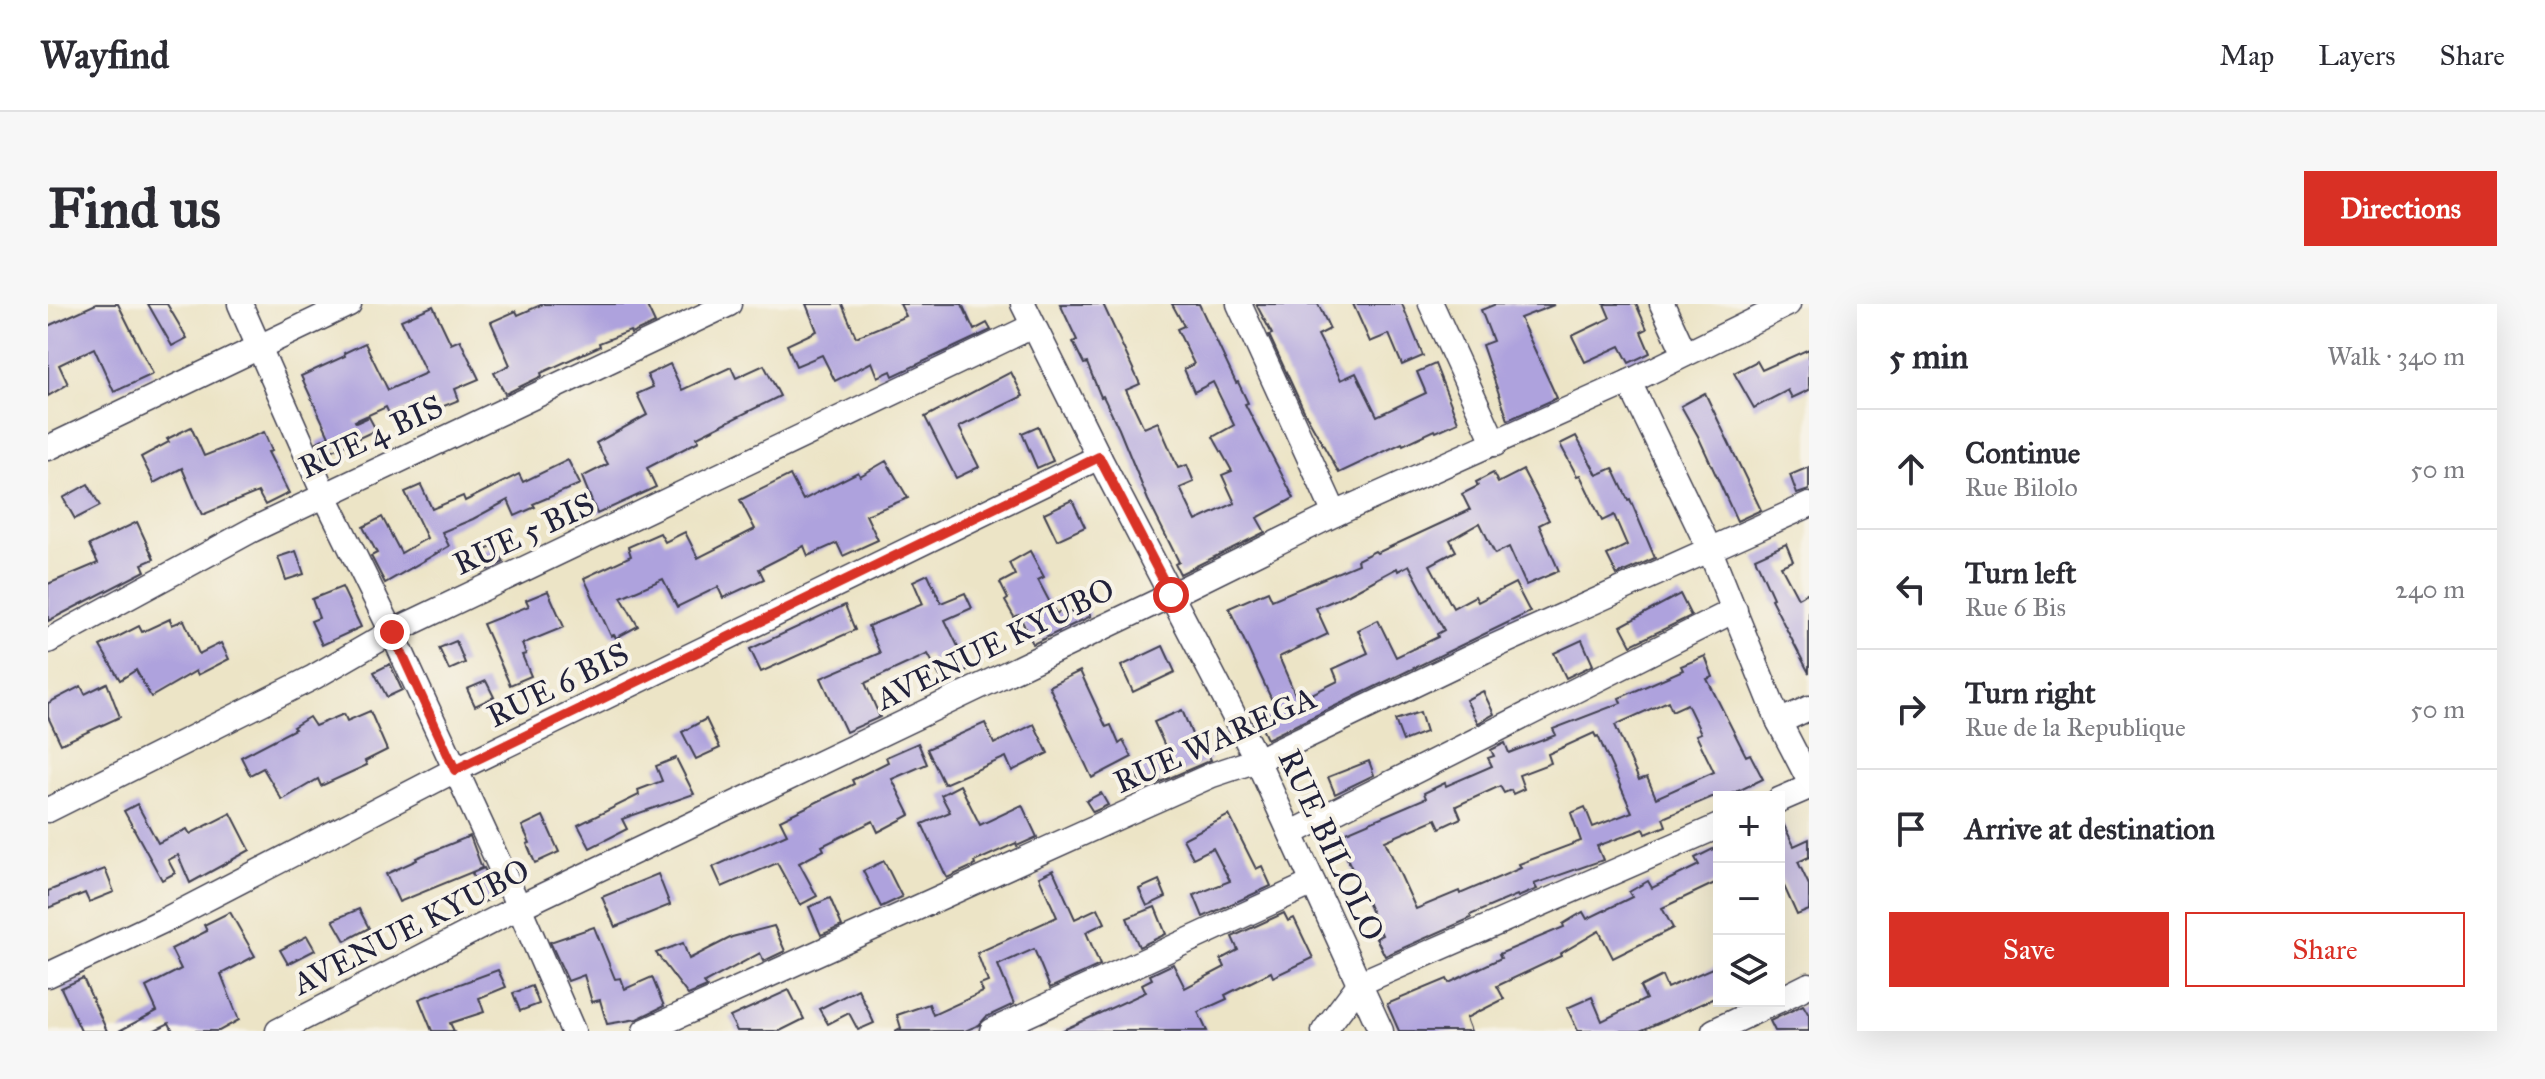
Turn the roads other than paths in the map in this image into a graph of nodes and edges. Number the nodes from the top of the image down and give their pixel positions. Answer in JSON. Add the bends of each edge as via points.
{"nodes":[{"id":1,"x":240,"y":304,"type":"edge"},
{"id":2,"x":349,"y":304,"type":"edge"},
{"id":3,"x":729,"y":304,"type":"edge"},
{"id":4,"x":1239,"y":304,"type":"edge"},
{"id":5,"x":1431,"y":304,"type":"edge"},
{"id":6,"x":1662,"y":304,"type":"edge"},
{"id":7,"x":1788,"y":304,"type":"edge"},
{"id":8,"x":1028,"y":315,"type":"edge"},
{"id":9,"x":261,"y":347,"type":"junction"},
{"id":10,"x":1685,"y":354,"type":"junction"},
{"id":11,"x":1629,"y":382,"type":"junction"},
{"id":12,"x":1495,"y":444,"type":"junction"},
{"id":13,"x":48,"y":448,"type":"edge"},
{"id":14,"x":1099,"y":457,"type":"junction"},
{"id":15,"x":324,"y":494,"type":"junction"},
{"id":16,"x":1809,"y":505,"type":"edge"},
{"id":17,"x":1335,"y":514,"type":"junction"},
{"id":18,"x":1709,"y":548,"type":"junction"},
{"id":19,"x":1171,"y":595,"type":"junction"},
{"id":20,"x":1735,"y":610,"type":"junction"},
{"id":21,"x":392,"y":632,"type":"junction"},
{"id":22,"x":48,"y":641,"type":"edge"},
{"id":23,"x":1809,"y":708,"type":"edge"},
{"id":24,"x":1779,"y":722,"type":"junction"},
{"id":25,"x":1257,"y":760,"type":"junction"},
{"id":26,"x":455,"y":770,"type":"junction"},
{"id":27,"x":1809,"y":780,"type":"edge"},
{"id":28,"x":1809,"y":787,"type":"edge"},
{"id":29,"x":1785,"y":797,"type":"edge"},
{"id":30,"x":48,"y":810,"type":"edge"},
{"id":31,"x":1713,"y":829,"type":"edge"},
{"id":32,"x":1292,"y":833,"type":"junction"},
{"id":33,"x":1313,"y":883,"type":"junction"},
{"id":34,"x":519,"y":907,"type":"junction"},
{"id":35,"x":48,"y":975,"type":"edge"},
{"id":36,"x":1360,"y":983,"type":"junction"},
{"id":37,"x":1809,"y":985,"type":"edge"},
{"id":38,"x":1785,"y":997,"type":"edge"},
{"id":39,"x":1764,"y":1007,"type":"edge"},
{"id":40,"x":278,"y":1031,"type":"edge"},
{"id":41,"x":573,"y":1031,"type":"edge"},
{"id":42,"x":645,"y":1031,"type":"edge"},
{"id":43,"x":992,"y":1031,"type":"edge"},
{"id":44,"x":1324,"y":1031,"type":"edge"},
{"id":45,"x":1381,"y":1031,"type":"edge"},
{"id":46,"x":1714,"y":1031,"type":"edge"}],
"edges":[{"from":1,"to":9,"type":"street"},
{"from":2,"to":9,"type":"street"},
{"from":3,"to":15,"type":"street","name":"RUE 4 BIS"},
{"from":4,"to":17,"type":"street"},
{"from":5,"to":12,"type":"street"},
{"from":6,"to":10,"type":"street"},
{"from":7,"to":10,"type":"street","name":"AVENUE KYUBO"},
{"from":8,"to":14,"type":"street","name":"RUE BILOLO"},
{"from":8,"to":21,"type":"street","name":"RUE 5 BIS"},
{"from":9,"to":13,"type":"street"},
{"from":9,"to":15,"type":"street"},
{"from":10,"to":11,"type":"street","name":"AVENUE KYUBO"},
{"from":11,"to":12,"type":"street","name":"AVENUE KYUBO"},
{"from":11,"to":18,"type":"street"},
{"from":12,"to":17,"type":"street","name":"AVENUE KYUBO"},
{"from":14,"to":19,"type":"street","name":"RUE BILOLO"},
{"from":14,"to":26,"type":"street","name":"RUE 6 BIS"},
{"from":15,"to":21,"type":"street"},
{"from":15,"to":22,"type":"street","name":"RUE 4 BIS"},
{"from":16,"to":18,"type":"street","name":"RUE WAREGA"},
{"from":17,"to":19,"type":"street","name":"AVENUE KYUBO"},
{"from":18,"to":20,"type":"street"},
{"from":18,"to":25,"type":"street","name":"RUE WAREGA"},
{"from":19,"to":25,"type":"street","name":"RUE BILOLO"},
{"from":19,"to":34,"type":"street","name":"AVENUE KYUBO"},
{"from":20,"to":24,"type":"street"},
{"from":20,"to":32,"type":"street"},
{"from":21,"to":26,"type":"street"},
{"from":21,"to":30,"type":"street","name":"RUE 5 BIS"},
{"from":23,"to":24,"type":"street"},
{"from":24,"to":27,"type":"street"},
{"from":25,"to":32,"type":"street","name":"RUE BILOLO"},
{"from":25,"to":42,"type":"street","name":"RUE WAREGA","via":[[1212,775]]},
{"from":26,"to":34,"type":"street"},
{"from":26,"to":35,"type":"street","name":"RUE 6 BIS"},
{"from":28,"to":29,"type":"street"},
{"from":31,"to":36,"type":"street"},
{"from":32,"to":33,"type":"street","name":"RUE BILOLO"},
{"from":33,"to":36,"type":"street","name":"RUE BILOLO"},
{"from":33,"to":43,"type":"street"},
{"from":34,"to":40,"type":"street","name":"AVENUE KYUBO"},
{"from":34,"to":41,"type":"street"},
{"from":36,"to":44,"type":"street"},
{"from":36,"to":45,"type":"street","name":"RUE BILOLO"},
{"from":37,"to":38,"type":"street"},
{"from":39,"to":46,"type":"street"}]}
